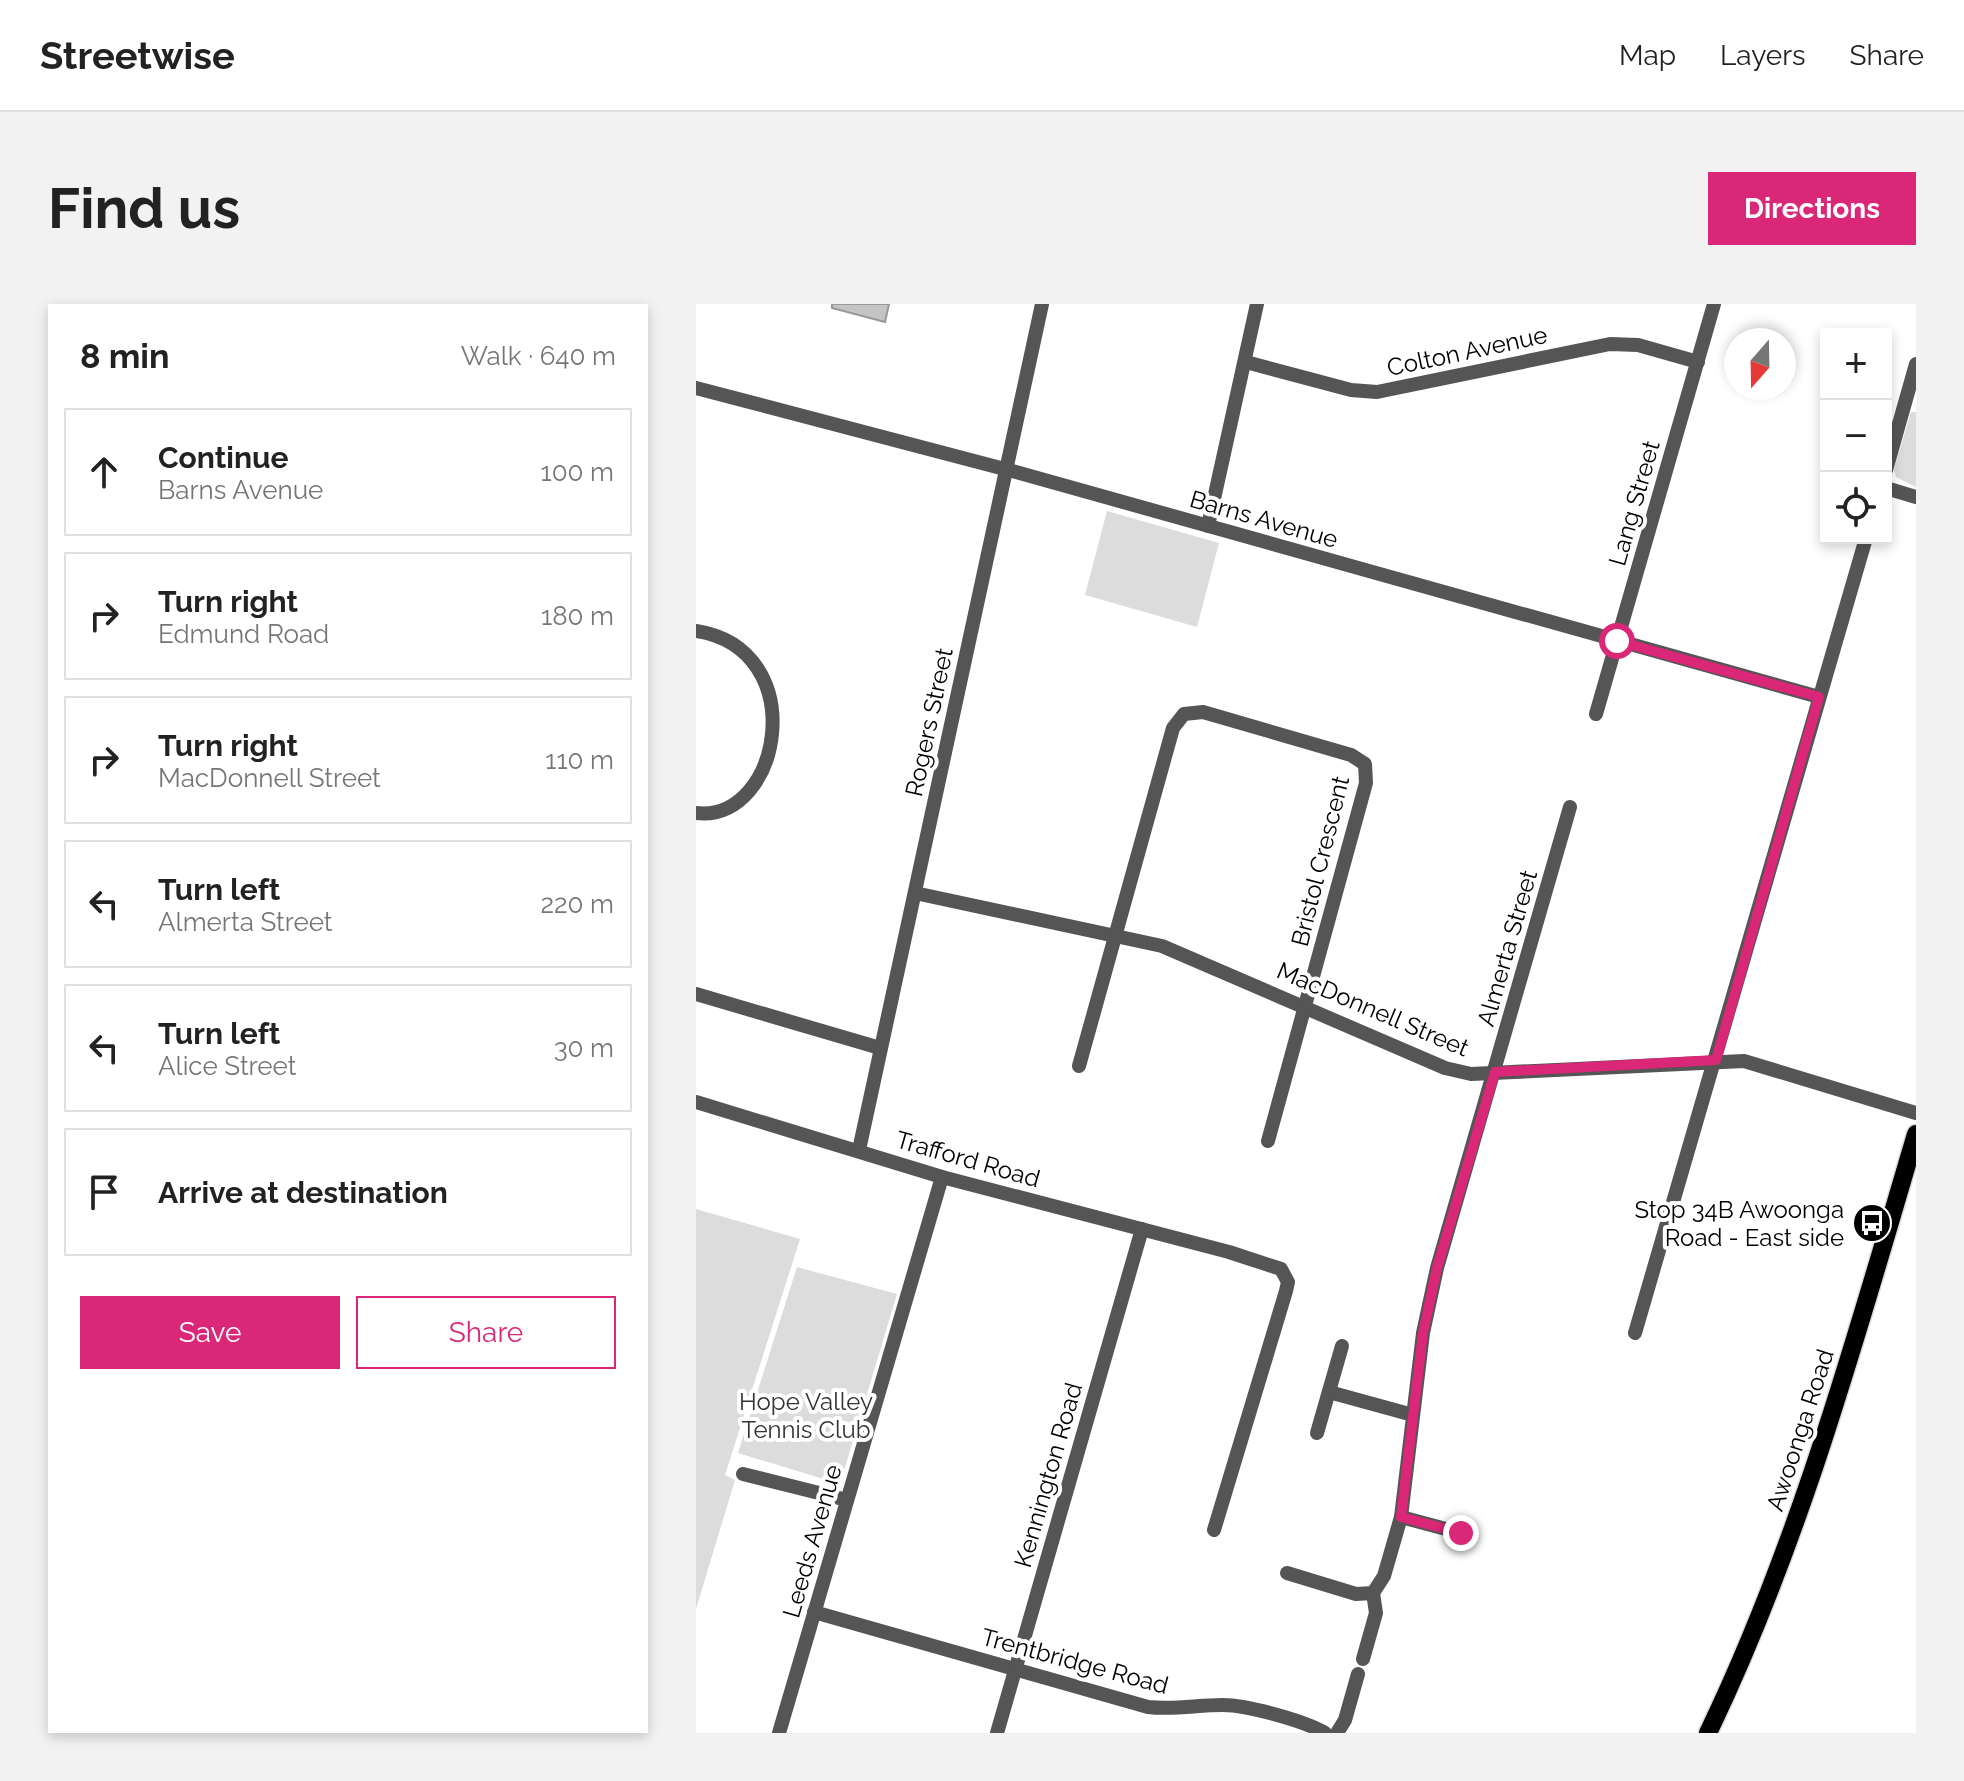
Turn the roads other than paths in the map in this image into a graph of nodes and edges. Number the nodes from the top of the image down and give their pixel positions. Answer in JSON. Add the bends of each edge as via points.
{"nodes":[{"id":1,"x":1042,"y":304,"type":"edge"},
{"id":2,"x":1257,"y":304,"type":"edge"},
{"id":3,"x":1714,"y":304,"type":"edge"},
{"id":4,"x":1246,"y":362,"type":"junction"},
{"id":5,"x":1698,"y":362,"type":"junction"},
{"id":6,"x":1916,"y":364,"type":"edge"},
{"id":7,"x":696,"y":388,"type":"edge"},
{"id":8,"x":1892,"y":449,"type":"edge"},
{"id":9,"x":1006,"y":469,"type":"junction"},
{"id":10,"x":1892,"y":490,"type":"edge"},
{"id":11,"x":1916,"y":497,"type":"edge"},
{"id":12,"x":1208,"y":526,"type":"junction"},
{"id":13,"x":1864,"y":544,"type":"edge"},
{"id":14,"x":696,"y":631,"type":"edge"},
{"id":15,"x":1617,"y":641,"type":"junction"},
{"id":16,"x":1819,"y":697,"type":"junction"},
{"id":17,"x":1596,"y":714,"type":"dead end"},
{"id":18,"x":1570,"y":807,"type":"dead end"},
{"id":19,"x":696,"y":813,"type":"edge"},
{"id":20,"x":915,"y":893,"type":"junction"},
{"id":21,"x":1116,"y":935,"type":"junction"},
{"id":22,"x":696,"y":994,"type":"edge"},
{"id":23,"x":1306,"y":1006,"type":"junction"},
{"id":24,"x":880,"y":1048,"type":"junction"},
{"id":25,"x":1716,"y":1060,"type":"junction"},
{"id":26,"x":1079,"y":1066,"type":"dead end"},
{"id":27,"x":1495,"y":1072,"type":"junction"},
{"id":28,"x":696,"y":1102,"type":"edge"},
{"id":29,"x":1916,"y":1113,"type":"edge"},
{"id":30,"x":1916,"y":1134,"type":"edge"},
{"id":31,"x":1268,"y":1141,"type":"dead end"},
{"id":32,"x":859,"y":1150,"type":"junction"},
{"id":33,"x":942,"y":1177,"type":"junction"},
{"id":34,"x":1142,"y":1229,"type":"junction"},
{"id":35,"x":1635,"y":1333,"type":"dead end"},
{"id":36,"x":1342,"y":1346,"type":"dead end"},
{"id":37,"x":1329,"y":1392,"type":"junction"},
{"id":38,"x":1413,"y":1415,"type":"junction"},
{"id":39,"x":1317,"y":1433,"type":"dead end"},
{"id":40,"x":743,"y":1474,"type":"dead end"},
{"id":41,"x":847,"y":1500,"type":"junction"},
{"id":42,"x":1401,"y":1517,"type":"junction"},
{"id":43,"x":1214,"y":1530,"type":"dead end"},
{"id":44,"x":1461,"y":1533,"type":"dead end"},
{"id":45,"x":1287,"y":1573,"type":"dead end"},
{"id":46,"x":1373,"y":1593,"type":"junction"},
{"id":47,"x":814,"y":1612,"type":"junction"},
{"id":48,"x":1363,"y":1659,"type":"dead end"},
{"id":49,"x":1015,"y":1669,"type":"junction"},
{"id":50,"x":1358,"y":1674,"type":"dead end"},
{"id":51,"x":779,"y":1733,"type":"edge"},
{"id":52,"x":997,"y":1733,"type":"edge"},
{"id":53,"x":1325,"y":1733,"type":"edge"},
{"id":54,"x":1337,"y":1733,"type":"edge"},
{"id":55,"x":1708,"y":1733,"type":"edge"}],
"edges":[{"from":1,"to":9,"type":"street","name":"Rogers Street"},
{"from":2,"to":4,"type":"street"},
{"from":3,"to":5,"type":"street","name":"Lang Street"},
{"from":4,"to":5,"type":"street","name":"Colton Avenue","via":[[1377,392],[1610,344],[1638,345]]},
{"from":4,"to":12,"type":"street"},
{"from":5,"to":15,"type":"street","name":"Lang Street"},
{"from":6,"to":8,"type":"street"},
{"from":7,"to":9,"type":"street","name":"Barns Avenue"},
{"from":9,"to":12,"type":"street","name":"Barns Avenue"},
{"from":9,"to":20,"type":"street","name":"Rogers Street"},
{"from":10,"to":11,"type":"street"},
{"from":12,"to":15,"type":"street","name":"Barns Avenue"},
{"from":13,"to":16,"type":"street"},
{"from":14,"to":19,"type":"street","via":[[736,643],[750,656],[766,678],[773,703],[770,742],[747,795],[712,815]]},
{"from":15,"to":16,"type":"street","name":"Barns Avenue"},
{"from":15,"to":17,"type":"street","name":"Lang Street"},
{"from":16,"to":25,"type":"street"},
{"from":18,"to":27,"type":"street","name":"Almerta Street"},
{"from":20,"to":21,"type":"street","name":"MacDonnell Street"},
{"from":20,"to":24,"type":"street","name":"Rogers Street"},
{"from":21,"to":23,"type":"street","name":"MacDonnell Street","via":[[1192,957]]},
{"from":21,"to":23,"type":"street","name":"Bristol Crescent","via":[[1173,728],[1184,714],[1203,712],[1351,755],[1365,764],[1366,783]]},
{"from":21,"to":26,"type":"street"},
{"from":22,"to":24,"type":"street"},
{"from":23,"to":27,"type":"street","name":"MacDonnell Street","via":[[1445,1068]]},
{"from":23,"to":31,"type":"street"},
{"from":24,"to":32,"type":"street","name":"Rogers Street"},
{"from":25,"to":27,"type":"street","name":"MacDonnell Street"},
{"from":25,"to":29,"type":"street","name":"MacDonnell Street","via":[[1744,1061]]},
{"from":25,"to":35,"type":"street"},
{"from":27,"to":38,"type":"street","name":"Almerta Street","via":[[1437,1268]]},
{"from":28,"to":32,"type":"street","name":"Trafford Road"},
{"from":30,"to":55,"type":"main road","name":"Awoonga Road","via":[[1821,1453],[1742,1663]]},
{"from":32,"to":33,"type":"street","name":"Trafford Road"},
{"from":33,"to":34,"type":"street","name":"Trafford Road"},
{"from":33,"to":41,"type":"street","name":"Leeds Avenue"},
{"from":34,"to":43,"type":"street","name":"Trafford Road","via":[[1278,1266],[1288,1282]]},
{"from":34,"to":49,"type":"street","name":"Kennington Road"},
{"from":36,"to":37,"type":"street"},
{"from":37,"to":38,"type":"street"},
{"from":37,"to":39,"type":"street"},
{"from":38,"to":42,"type":"street","name":"Almerta Street"},
{"from":40,"to":41,"type":"street"},
{"from":41,"to":47,"type":"street","name":"Leeds Avenue"},
{"from":42,"to":44,"type":"street"},
{"from":42,"to":46,"type":"street","name":"Almerta Street","via":[[1384,1576]]},
{"from":45,"to":46,"type":"street","via":[[1356,1594]]},
{"from":46,"to":48,"type":"street","name":"Almerta Street","via":[[1376,1613]]},
{"from":47,"to":49,"type":"street","name":"Trentbridge Road"},
{"from":47,"to":51,"type":"street","name":"Leeds Avenue"},
{"from":49,"to":52,"type":"street","name":"Kennington Road"},
{"from":49,"to":53,"type":"street","name":"Trentbridge Road","via":[[1148,1707],[1246,1708]]},
{"from":50,"to":54,"type":"street"}]}
